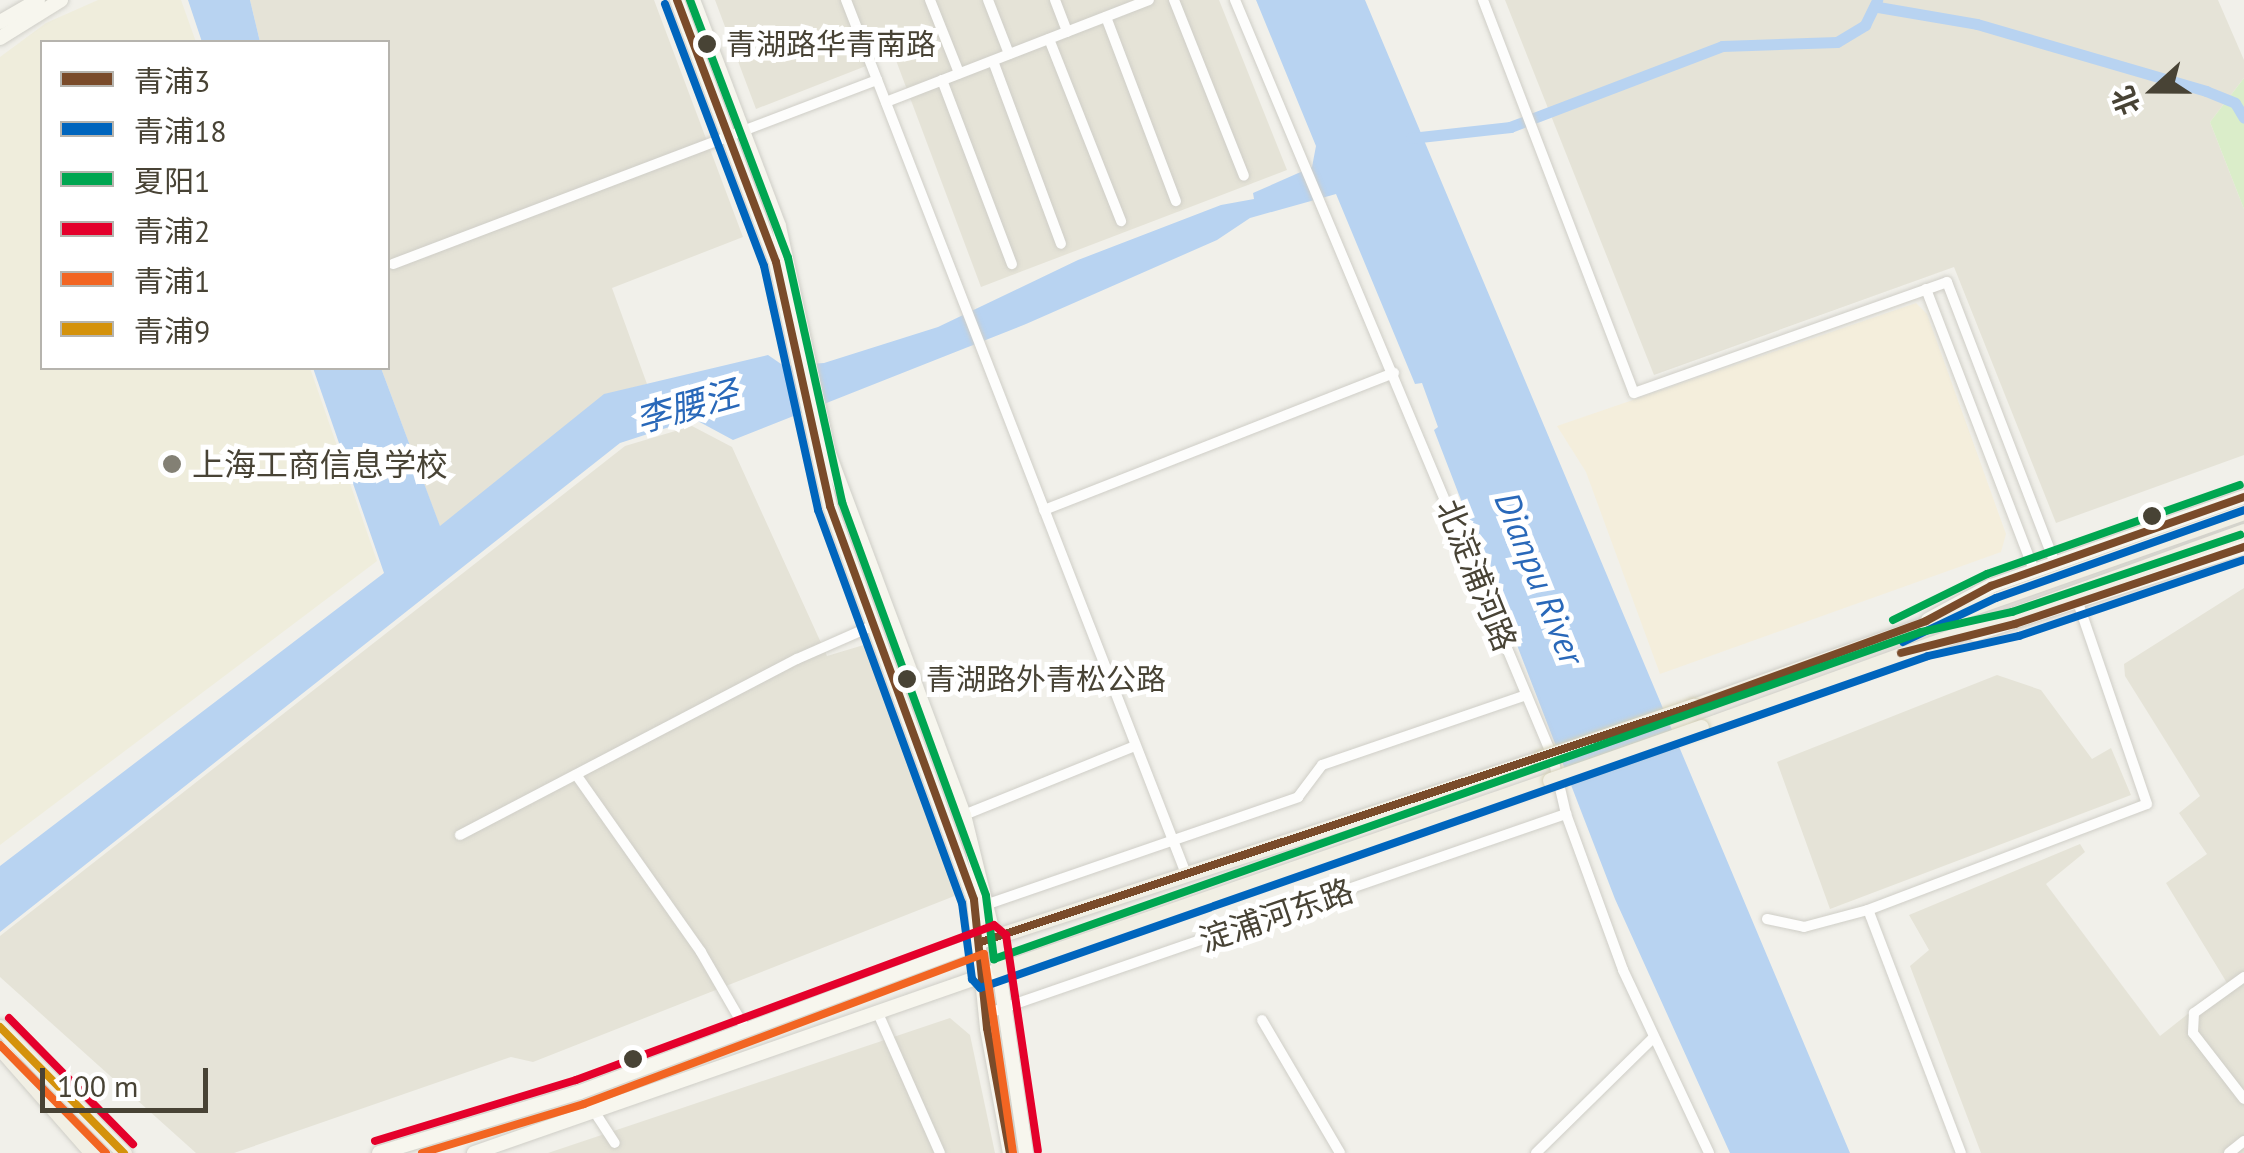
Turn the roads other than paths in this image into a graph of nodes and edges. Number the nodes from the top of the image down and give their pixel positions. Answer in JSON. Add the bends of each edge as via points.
{"nodes":[{"id":1,"x":38,"y":0,"type":"edge"},
{"id":2,"x":62,"y":0,"type":"edge"},
{"id":3,"x":676,"y":0,"type":"edge"},
{"id":4,"x":692,"y":0,"type":"edge"},
{"id":5,"x":846,"y":0,"type":"edge"},
{"id":6,"x":930,"y":0,"type":"edge"},
{"id":7,"x":988,"y":0,"type":"edge"},
{"id":8,"x":1055,"y":0,"type":"edge"},
{"id":9,"x":1111,"y":0,"type":"edge"},
{"id":10,"x":1149,"y":0,"type":"edge"},
{"id":11,"x":1174,"y":0,"type":"edge"},
{"id":12,"x":1235,"y":0,"type":"edge"},
{"id":13,"x":1482,"y":0,"type":"edge"},
{"id":14,"x":1111,"y":15,"type":"junction"},
{"id":15,"x":0,"y":22,"type":"edge"},
{"id":16,"x":1067,"y":32,"type":"junction"},
{"id":17,"x":0,"y":38,"type":"edge"},
{"id":18,"x":1050,"y":38,"type":"junction"},
{"id":19,"x":1009,"y":54,"type":"junction"},
{"id":20,"x":993,"y":60,"type":"junction"},
{"id":21,"x":959,"y":74,"type":"junction"},
{"id":22,"x":877,"y":80,"type":"junction"},
{"id":23,"x":942,"y":80,"type":"junction"},
{"id":24,"x":886,"y":102,"type":"junction"},
{"id":25,"x":739,"y":137,"type":"junction"},
{"id":26,"x":1244,"y":176,"type":"dead end"},
{"id":27,"x":1176,"y":201,"type":"dead end"},
{"id":28,"x":1121,"y":222,"type":"dead end"},
{"id":29,"x":1061,"y":244,"type":"dead end"},
{"id":30,"x":393,"y":264,"type":"dead end"},
{"id":31,"x":1012,"y":264,"type":"dead end"},
{"id":32,"x":1926,"y":289,"type":"junction"},
{"id":33,"x":1394,"y":373,"type":"junction"},
{"id":34,"x":814,"y":411,"type":"junction"},
{"id":35,"x":2244,"y":498,"type":"edge"},
{"id":36,"x":1044,"y":510,"type":"junction"},
{"id":37,"x":2244,"y":512,"type":"edge"},
{"id":38,"x":2244,"y":531,"type":"edge"},
{"id":39,"x":2244,"y":546,"type":"edge"},
{"id":40,"x":2054,"y":563,"type":"junction"},
{"id":41,"x":2034,"y":570,"type":"junction"},
{"id":42,"x":2078,"y":602,"type":"junction"},
{"id":43,"x":1926,"y":621,"type":"junction"},
{"id":44,"x":874,"y":625,"type":"junction"},
{"id":45,"x":1925,"y":644,"type":"junction"},
{"id":46,"x":1526,"y":695,"type":"junction"},
{"id":47,"x":1135,"y":746,"type":"junction"},
{"id":48,"x":577,"y":776,"type":"junction"},
{"id":49,"x":1566,"y":814,"type":"junction"},
{"id":50,"x":964,"y":815,"type":"junction"},
{"id":51,"x":460,"y":835,"type":"dead end"},
{"id":52,"x":1172,"y":838,"type":"junction"},
{"id":53,"x":1186,"y":874,"type":"junction"},
{"id":54,"x":991,"y":903,"type":"junction"},
{"id":55,"x":1868,"y":910,"type":"junction"},
{"id":56,"x":1766,"y":919,"type":"dead end"},
{"id":57,"x":988,"y":939,"type":"junction"},
{"id":58,"x":991,"y":973,"type":"junction"},
{"id":59,"x":2244,"y":977,"type":"edge"},
{"id":60,"x":877,"y":1011,"type":"junction"},
{"id":61,"x":993,"y":1012,"type":"junction"},
{"id":62,"x":1262,"y":1020,"type":"dead end"},
{"id":63,"x":0,"y":1027,"type":"edge"},
{"id":64,"x":746,"y":1030,"type":"junction"},
{"id":65,"x":1654,"y":1038,"type":"junction"},
{"id":66,"x":0,"y":1048,"type":"edge"},
{"id":67,"x":2244,"y":1099,"type":"edge"},
{"id":68,"x":594,"y":1111,"type":"junction"},
{"id":69,"x":2244,"y":1141,"type":"edge"},
{"id":70,"x":615,"y":1142,"type":"dead end"},
{"id":71,"x":92,"y":1153,"type":"edge"},
{"id":72,"x":124,"y":1153,"type":"edge"},
{"id":73,"x":380,"y":1153,"type":"edge"},
{"id":74,"x":474,"y":1153,"type":"edge"},
{"id":75,"x":940,"y":1153,"type":"edge"},
{"id":76,"x":1010,"y":1153,"type":"edge"},
{"id":77,"x":1026,"y":1153,"type":"edge"},
{"id":78,"x":1340,"y":1153,"type":"edge"},
{"id":79,"x":1536,"y":1153,"type":"edge"},
{"id":80,"x":1709,"y":1153,"type":"edge"},
{"id":81,"x":1960,"y":1153,"type":"edge"},
{"id":82,"x":2229,"y":1153,"type":"edge"}],
"edges":[{"from":1,"to":15,"type":"main road"},
{"from":2,"to":17,"type":"main road"},
{"from":3,"to":25,"type":"main road"},
{"from":4,"to":25,"type":"main road"},
{"from":5,"to":22,"type":"street"},
{"from":6,"to":21,"type":"street"},
{"from":7,"to":19,"type":"street"},
{"from":8,"to":16,"type":"street"},
{"from":9,"to":14,"type":"street"},
{"from":10,"to":14,"type":"street"},
{"from":11,"to":26,"type":"street"},
{"from":12,"to":33,"type":"street","name":"北淀浦河路"},
{"from":13,"to":32,"type":"street","via":[[1634,393]]},
{"from":14,"to":16,"type":"street"},
{"from":14,"to":27,"type":"street"},
{"from":16,"to":18,"type":"street"},
{"from":18,"to":19,"type":"street"},
{"from":18,"to":28,"type":"street"},
{"from":19,"to":20,"type":"street"},
{"from":20,"to":21,"type":"street"},
{"from":20,"to":29,"type":"street"},
{"from":21,"to":23,"type":"street"},
{"from":22,"to":24,"type":"street"},
{"from":22,"to":25,"type":"street"},
{"from":23,"to":24,"type":"street"},
{"from":23,"to":31,"type":"street"},
{"from":24,"to":36,"type":"street"},
{"from":25,"to":30,"type":"street"},
{"from":25,"to":34,"type":"main road"},
{"from":32,"to":40,"type":"street","via":[[1947,282]]},
{"from":32,"to":41,"type":"street"},
{"from":33,"to":36,"type":"street"},
{"from":33,"to":46,"type":"street","name":"北淀浦河路"},
{"from":34,"to":44,"type":"main road","via":[[830,506]]},
{"from":34,"to":50,"type":"main road"},
{"from":35,"to":40,"type":"main road"},
{"from":36,"to":47,"type":"street"},
{"from":37,"to":43,"type":"main road"},
{"from":38,"to":45,"type":"main road"},
{"from":39,"to":42,"type":"main road"},
{"from":40,"to":41,"type":"main road"},
{"from":41,"to":43,"type":"main road"},
{"from":42,"to":45,"type":"main road"},
{"from":42,"to":55,"type":"street","via":[[2147,804]]},
{"from":43,"to":53,"type":"main road","bridge":true,"via":[[1541,758]]},
{"from":44,"to":48,"type":"street"},
{"from":44,"to":57,"type":"main road"},
{"from":45,"to":58,"type":"main road","bridge":true},
{"from":46,"to":49,"type":"street","name":"北淀浦河路","via":[[1553,758]]},
{"from":46,"to":52,"type":"street","via":[[1322,765],[1298,797]]},
{"from":47,"to":50,"type":"street"},
{"from":47,"to":52,"type":"street"},
{"from":48,"to":51,"type":"street"},
{"from":48,"to":64,"type":"street","via":[[701,952]]},
{"from":49,"to":61,"type":"street","name":"淀浦河东路"},
{"from":49,"to":65,"type":"street","name":"北淀浦河路"},
{"from":50,"to":54,"type":"main road"},
{"from":52,"to":53,"type":"street"},
{"from":52,"to":54,"type":"street"},
{"from":53,"to":57,"type":"main road"},
{"from":54,"to":57,"type":"main road"},
{"from":55,"to":56,"type":"street","via":[[1804,927]]},
{"from":55,"to":81,"type":"street"},
{"from":57,"to":58,"type":"main road"},
{"from":57,"to":64,"type":"main road"},
{"from":58,"to":60,"type":"main road"},
{"from":58,"to":61,"type":"main road"},
{"from":59,"to":67,"type":"street","via":[[2194,1013],[2193,1033]]},
{"from":60,"to":68,"type":"main road"},
{"from":60,"to":75,"type":"street"},
{"from":61,"to":76,"type":"main road"},
{"from":61,"to":77,"type":"main road"},
{"from":62,"to":78,"type":"street"},
{"from":63,"to":72,"type":"main road"},
{"from":64,"to":73,"type":"main road","via":[[580,1092]]},
{"from":65,"to":79,"type":"street"},
{"from":65,"to":80,"type":"street","name":"北淀浦河路"},
{"from":66,"to":71,"type":"main road"},
{"from":68,"to":70,"type":"street"},
{"from":68,"to":74,"type":"main road"},
{"from":69,"to":82,"type":"street"}]}
